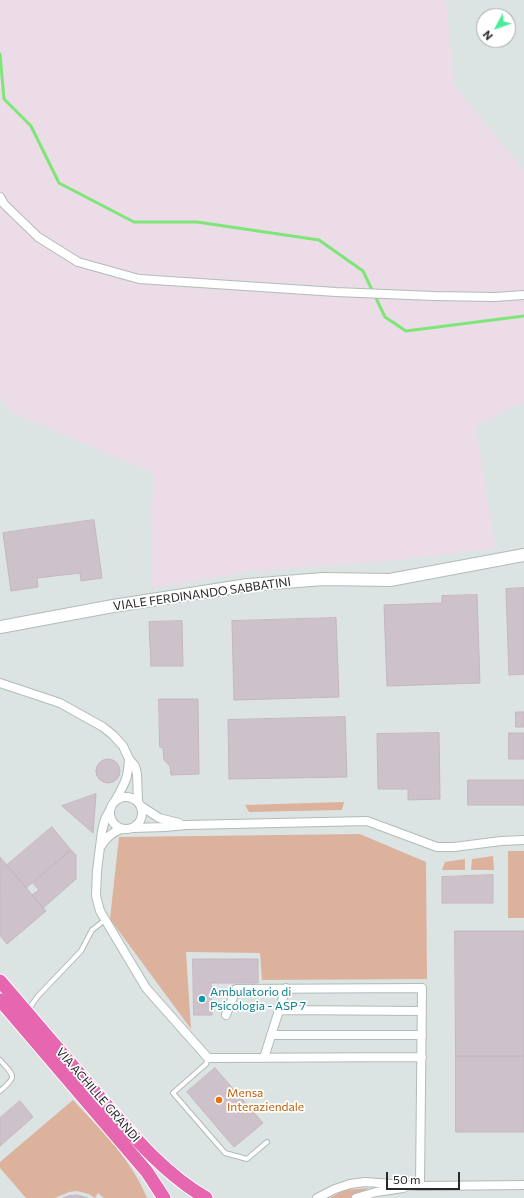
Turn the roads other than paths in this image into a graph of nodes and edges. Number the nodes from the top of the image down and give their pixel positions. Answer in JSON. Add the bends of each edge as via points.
{"nodes":[{"id":1,"x":0,"y":197,"type":"edge"},
{"id":2,"x":524,"y":295,"type":"edge"},
{"id":3,"x":524,"y":555,"type":"edge"},
{"id":4,"x":0,"y":627,"type":"edge"},
{"id":5,"x":0,"y":683,"type":"edge"},
{"id":6,"x":129,"y":759,"type":"junction"},
{"id":7,"x":115,"y":801,"type":"junction"},
{"id":8,"x":140,"y":804,"type":"junction"},
{"id":9,"x":110,"y":810,"type":"junction"},
{"id":10,"x":186,"y":825,"type":"junction"},
{"id":11,"x":121,"y":828,"type":"junction"},
{"id":12,"x":133,"y":828,"type":"junction"},
{"id":13,"x":524,"y":840,"type":"edge"},
{"id":14,"x":100,"y":848,"type":"junction"},
{"id":15,"x":105,"y":920,"type":"junction"},
{"id":16,"x":0,"y":981,"type":"edge"},
{"id":17,"x":286,"y":988,"type":"junction"},
{"id":18,"x":0,"y":1000,"type":"edge"},
{"id":19,"x":279,"y":1010,"type":"junction"},
{"id":20,"x":422,"y":1011,"type":"junction"},
{"id":21,"x":26,"y":1012,"type":"junction"},
{"id":22,"x":226,"y":1016,"type":"dead end"},
{"id":23,"x":271,"y":1035,"type":"junction"},
{"id":24,"x":422,"y":1035,"type":"junction"},
{"id":25,"x":422,"y":1057,"type":"junction"},
{"id":26,"x":208,"y":1058,"type":"junction"},
{"id":27,"x":264,"y":1058,"type":"junction"},
{"id":28,"x":0,"y":1060,"type":"edge"},
{"id":29,"x":0,"y":1090,"type":"edge"},
{"id":30,"x":267,"y":1142,"type":"dead end"},
{"id":31,"x":524,"y":1185,"type":"edge"},
{"id":32,"x":420,"y":1186,"type":"junction"},
{"id":33,"x":164,"y":1198,"type":"edge"},
{"id":34,"x":206,"y":1198,"type":"edge"},
{"id":35,"x":317,"y":1198,"type":"edge"},
{"id":36,"x":356,"y":1198,"type":"edge"}],
"edges":[{"from":1,"to":2,"type":"street","via":[[38,237],[78,262],[139,279],[336,292],[495,297]]},
{"from":3,"to":4,"type":"street","name":"VIALE FERDINANDO SABBATINI","via":[[390,580],[323,578],[248,585]]},
{"from":5,"to":6,"type":"street","via":[[60,703],[103,727],[123,746]]},
{"from":6,"to":7,"type":"street","via":[[128,777]]},
{"from":6,"to":8,"type":"street","via":[[137,774]]},
{"from":7,"to":8,"type":"street","via":[[124,796],[134,798]]},
{"from":7,"to":9,"type":"street"},
{"from":8,"to":10,"type":"street","via":[[159,818]]},
{"from":8,"to":12,"type":"street","via":[[143,811],[141,821]]},
{"from":9,"to":11,"type":"street","via":[[113,823]]},
{"from":9,"to":14,"type":"street","via":[[105,819]]},
{"from":10,"to":12,"type":"street"},
{"from":10,"to":13,"type":"street","via":[[368,822],[437,847]]},
{"from":11,"to":12,"type":"street"},
{"from":11,"to":14,"type":"street","via":[[107,837]]},
{"from":14,"to":15,"type":"street","via":[[96,896]]},
{"from":15,"to":21,"type":"lane","via":[[92,930],[81,951]]},
{"from":15,"to":26,"type":"street","via":[[146,988]]},
{"from":16,"to":21,"type":"main road","name":"VIA ACHILLE GRANDI"},
{"from":17,"to":19,"type":"street"},
{"from":17,"to":20,"type":"street","via":[[422,988]]},
{"from":17,"to":22,"type":"street","via":[[236,989]]},
{"from":18,"to":33,"type":"main road","name":"VIA ACHILLE GRANDI","via":[[147,1172]]},
{"from":19,"to":20,"type":"street"},
{"from":19,"to":23,"type":"street"},
{"from":20,"to":24,"type":"street"},
{"from":21,"to":34,"type":"main road","name":"VIA ACHILLE GRANDI","via":[[139,1143],[174,1176]]},
{"from":23,"to":24,"type":"street"},
{"from":23,"to":27,"type":"street"},
{"from":24,"to":25,"type":"street"},
{"from":25,"to":27,"type":"street"},
{"from":25,"to":32,"type":"street"},
{"from":26,"to":27,"type":"street"},
{"from":26,"to":30,"type":"lane","via":[[206,1064],[173,1093],[225,1153],[247,1159]]},
{"from":28,"to":29,"type":"lane","via":[[12,1074],[11,1081]]},
{"from":31,"to":32,"type":"street"},
{"from":32,"to":35,"type":"street","via":[[365,1182],[350,1184]]},
{"from":32,"to":36,"type":"street","via":[[376,1192]]}]}
